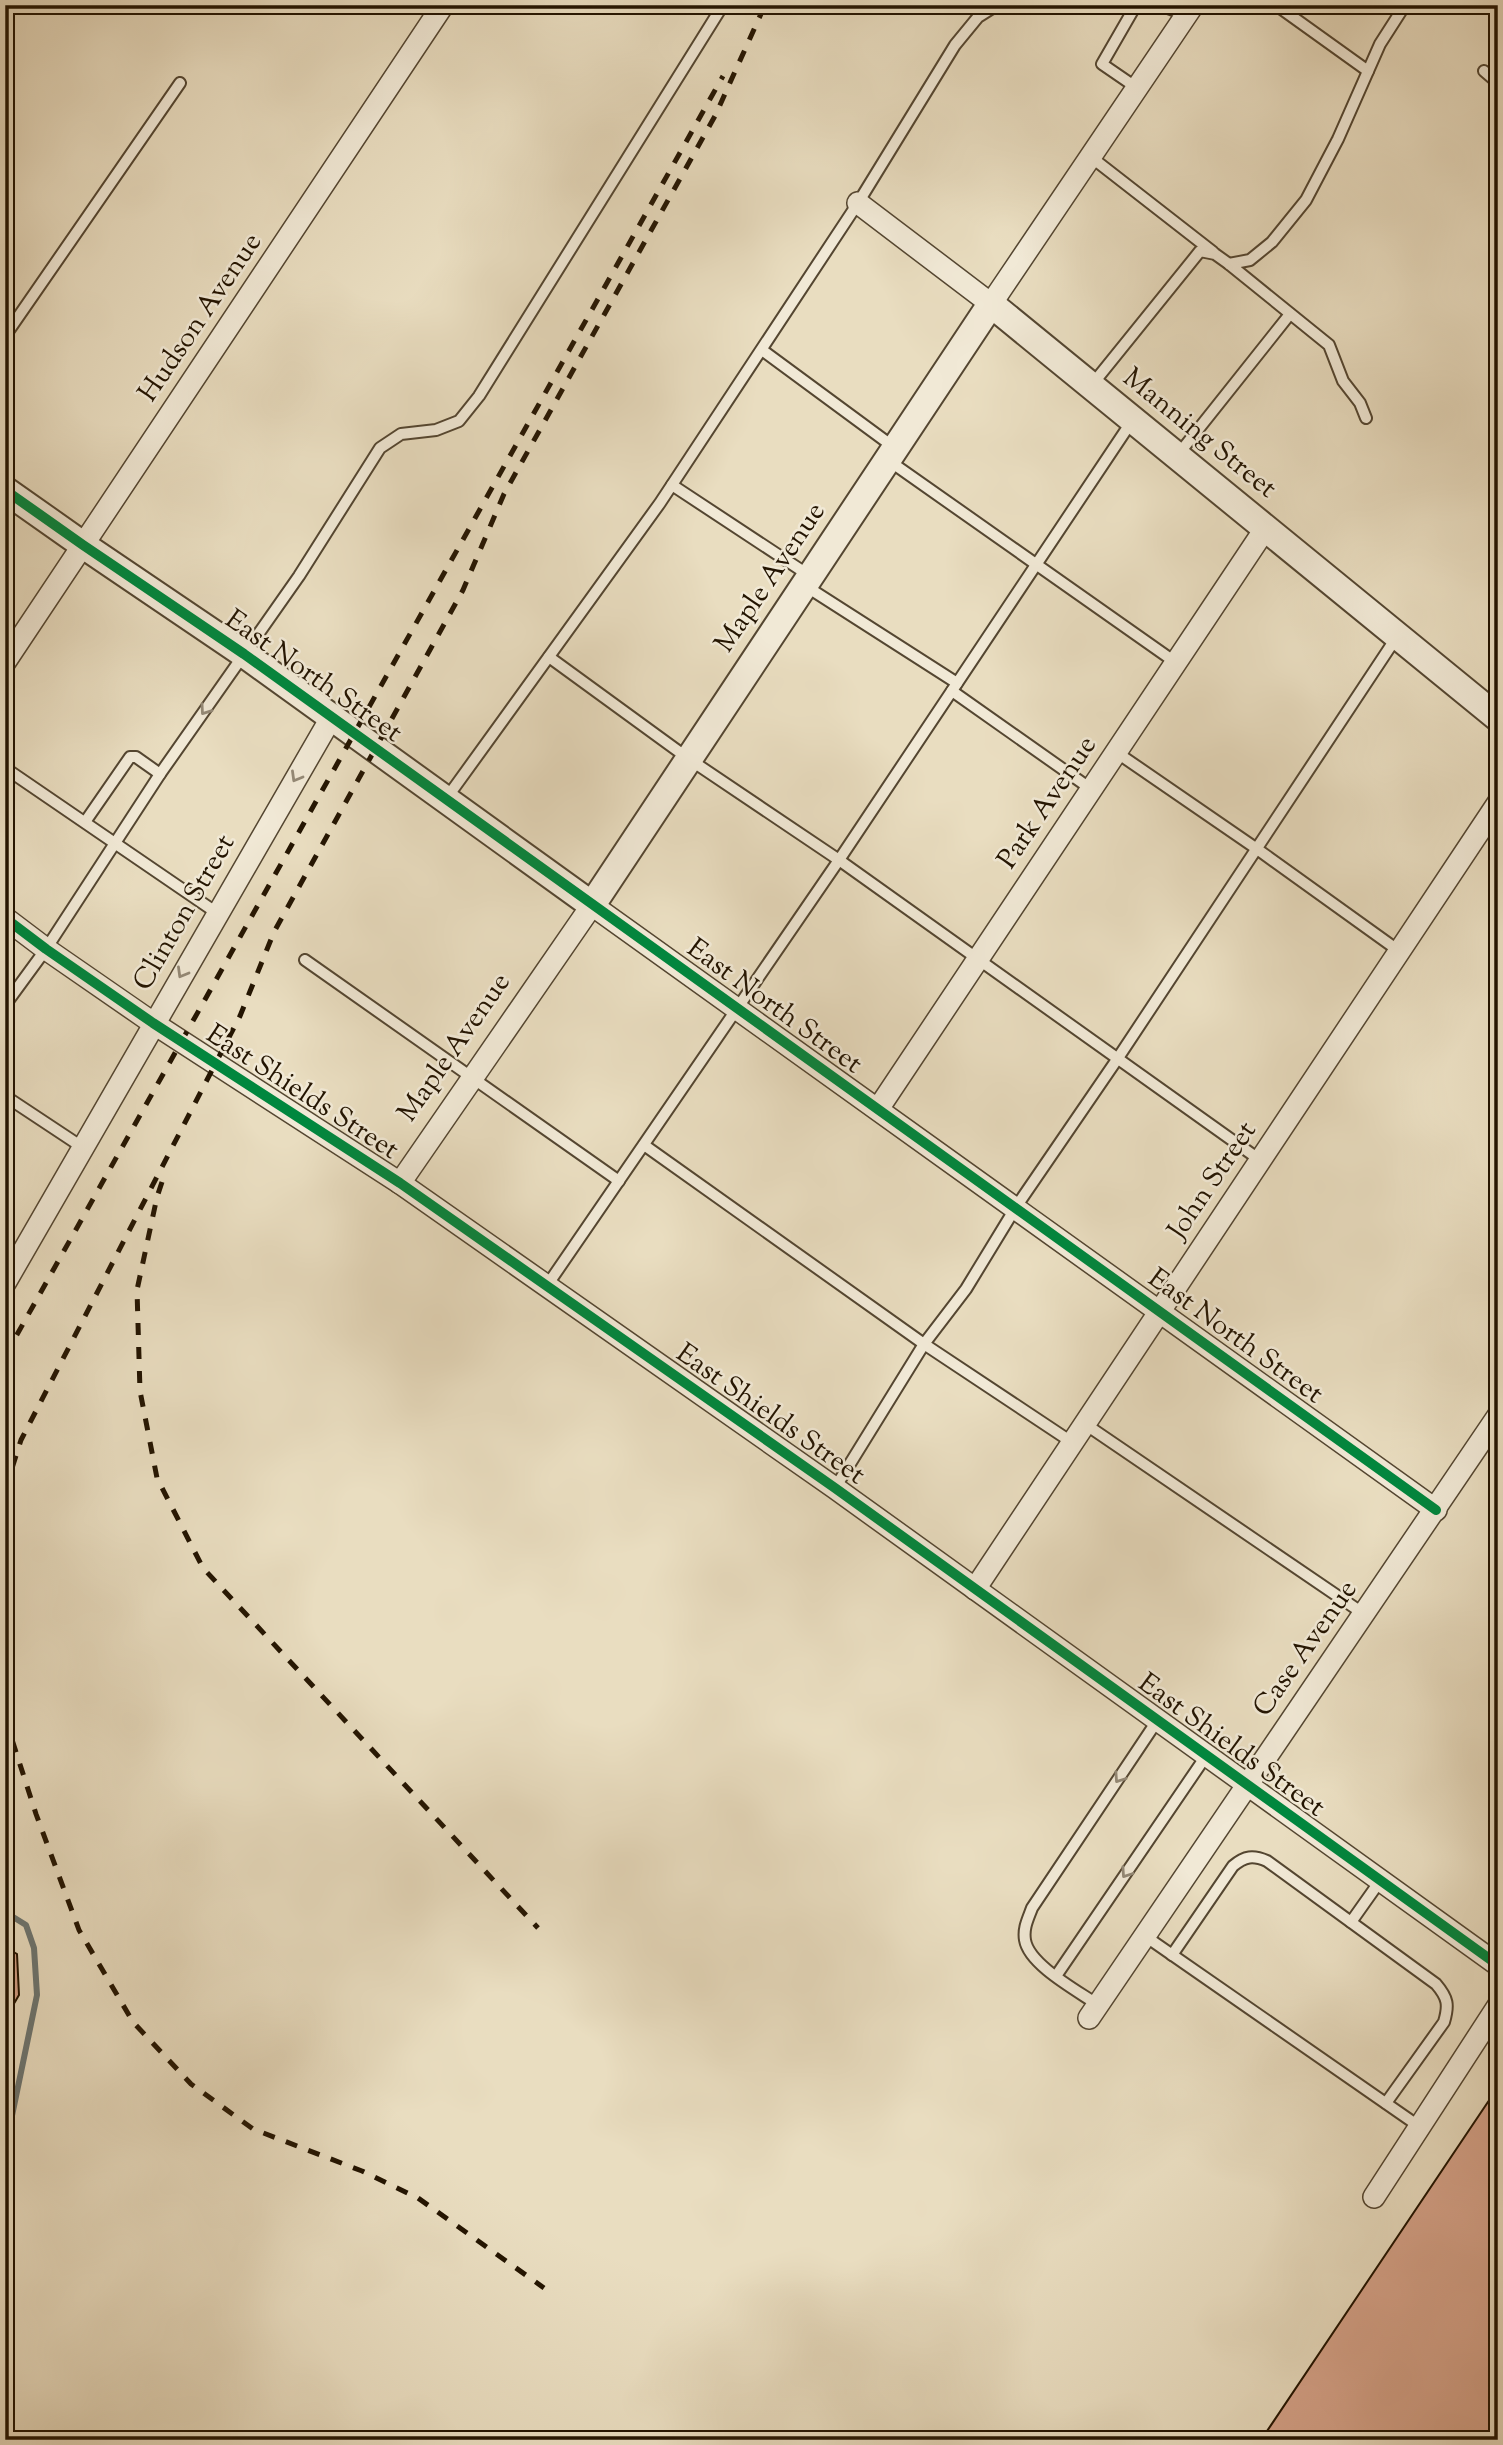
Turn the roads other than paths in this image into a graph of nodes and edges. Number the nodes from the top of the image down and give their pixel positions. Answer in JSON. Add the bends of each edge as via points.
{"nodes":[{"id":1,"x":443,"y":5,"type":"edge"},
{"id":2,"x":723,"y":5,"type":"edge"},
{"id":3,"x":997,"y":5,"type":"edge"},
{"id":4,"x":1136,"y":5,"type":"edge"},
{"id":5,"x":1159,"y":5,"type":"edge"},
{"id":6,"x":1276,"y":5,"type":"edge"},
{"id":7,"x":1405,"y":5,"type":"edge"},
{"id":8,"x":1190,"y":10,"type":"edge"},
{"id":9,"x":1368,"y":71,"type":"junction"},
{"id":10,"x":1484,"y":71,"type":"dead end"},
{"id":11,"x":180,"y":83,"type":"dead end"},
{"id":12,"x":1498,"y":83,"type":"edge"},
{"id":13,"x":1137,"y":88,"type":"junction"},
{"id":14,"x":1091,"y":157,"type":"junction"},
{"id":15,"x":858,"y":203,"type":"junction"},
{"id":16,"x":1215,"y":254,"type":"junction"},
{"id":17,"x":1229,"y":264,"type":"junction"},
{"id":18,"x":991,"y":304,"type":"junction"},
{"id":19,"x":1290,"y":314,"type":"junction"},
{"id":20,"x":5,"y":336,"type":"edge"},
{"id":21,"x":762,"y":351,"type":"junction"},
{"id":22,"x":1090,"y":386,"type":"junction"},
{"id":23,"x":1366,"y":418,"type":"dead end"},
{"id":24,"x":1132,"y":421,"type":"junction"},
{"id":25,"x":891,"y":454,"type":"junction"},
{"id":26,"x":1177,"y":457,"type":"junction"},
{"id":27,"x":672,"y":485,"type":"junction"},
{"id":28,"x":5,"y":490,"type":"edge"},
{"id":29,"x":1265,"y":529,"type":"junction"},
{"id":30,"x":83,"y":545,"type":"junction"},
{"id":31,"x":1037,"y":564,"type":"junction"},
{"id":32,"x":807,"y":580,"type":"junction"},
{"id":33,"x":1398,"y":635,"type":"junction"},
{"id":34,"x":244,"y":654,"type":"junction"},
{"id":35,"x":549,"y":657,"type":"junction"},
{"id":36,"x":5,"y":662,"type":"edge"},
{"id":37,"x":1175,"y":662,"type":"junction"},
{"id":38,"x":955,"y":687,"type":"junction"},
{"id":39,"x":331,"y":718,"type":"junction"},
{"id":40,"x":1498,"y":718,"type":"edge"},
{"id":41,"x":1116,"y":752,"type":"junction"},
{"id":42,"x":689,"y":759,"type":"junction"},
{"id":43,"x":5,"y":768,"type":"edge"},
{"id":44,"x":160,"y":774,"type":"junction"},
{"id":45,"x":1091,"y":789,"type":"junction"},
{"id":46,"x":446,"y":799,"type":"junction"},
{"id":47,"x":1498,"y":803,"type":"edge"},
{"id":48,"x":85,"y":822,"type":"junction"},
{"id":49,"x":116,"y":843,"type":"junction"},
{"id":50,"x":1257,"y":849,"type":"junction"},
{"id":51,"x":839,"y":860,"type":"junction"},
{"id":52,"x":592,"y":905,"type":"junction"},
{"id":53,"x":217,"y":913,"type":"junction"},
{"id":54,"x":5,"y":918,"type":"edge"},
{"id":55,"x":46,"y":949,"type":"junction"},
{"id":56,"x":1399,"y":951,"type":"junction"},
{"id":57,"x":305,"y":960,"type":"dead end"},
{"id":58,"x":977,"y":960,"type":"junction"},
{"id":59,"x":5,"y":1005,"type":"edge"},
{"id":60,"x":736,"y":1007,"type":"junction"},
{"id":61,"x":153,"y":1023,"type":"junction"},
{"id":62,"x":1118,"y":1058,"type":"junction"},
{"id":63,"x":472,"y":1079,"type":"junction"},
{"id":64,"x":5,"y":1096,"type":"edge"},
{"id":65,"x":877,"y":1109,"type":"junction"},
{"id":66,"x":644,"y":1146,"type":"junction"},
{"id":67,"x":82,"y":1147,"type":"junction"},
{"id":68,"x":1261,"y":1160,"type":"junction"},
{"id":69,"x":619,"y":1181,"type":"junction"},
{"id":70,"x":400,"y":1183,"type":"junction"},
{"id":71,"x":1016,"y":1207,"type":"junction"},
{"id":72,"x":8,"y":1270,"type":"edge"},
{"id":73,"x":546,"y":1287,"type":"junction"},
{"id":74,"x":1160,"y":1311,"type":"junction"},
{"id":75,"x":924,"y":1344,"type":"junction"},
{"id":76,"x":1498,"y":1416,"type":"edge"},
{"id":77,"x":1085,"y":1424,"type":"junction"},
{"id":78,"x":1073,"y":1443,"type":"junction"},
{"id":79,"x":835,"y":1488,"type":"junction"},
{"id":80,"x":1436,"y":1510,"type":"junction"},
{"id":81,"x":975,"y":1589,"type":"junction"},
{"id":82,"x":1364,"y":1614,"type":"junction"},
{"id":83,"x":1157,"y":1721,"type":"junction"},
{"id":84,"x":1206,"y":1756,"type":"junction"},
{"id":85,"x":1246,"y":1785,"type":"junction"},
{"id":86,"x":1380,"y":1881,"type":"junction"},
{"id":87,"x":1351,"y":1922,"type":"junction"},
{"id":88,"x":1144,"y":1936,"type":"junction"},
{"id":89,"x":1172,"y":1955,"type":"junction"},
{"id":90,"x":1498,"y":1965,"type":"edge"},
{"id":91,"x":1056,"y":1976,"type":"junction"},
{"id":92,"x":1498,"y":2006,"type":"edge"},
{"id":93,"x":1094,"y":2011,"type":"joint"},
{"id":94,"x":1386,"y":2104,"type":"junction"},
{"id":95,"x":1420,"y":2127,"type":"junction"},
{"id":96,"x":1374,"y":2197,"type":"dead end"}],
"edges":[{"from":1,"to":30,"type":"street","name":"Hudson Avenue"},
{"from":2,"to":34,"type":"lane","via":[[478,396],[459,421],[436,430],[401,434],[380,448]]},
{"from":3,"to":15,"type":"lane","via":[[978,17],[955,45]]},
{"from":4,"to":13,"type":"lane","via":[[1102,64]]},
{"from":5,"to":8,"type":"lane"},
{"from":6,"to":9,"type":"lane"},
{"from":7,"to":9,"type":"lane"},
{"from":8,"to":13,"type":"street","name":"Maple Avenue"},
{"from":9,"to":17,"type":"lane","via":[[1306,200],[1272,242],[1250,260]]},
{"from":10,"to":12,"type":"lane"},
{"from":11,"to":20,"type":"lane"},
{"from":13,"to":14,"type":"street","name":"Maple Avenue"},
{"from":14,"to":16,"type":"lane"},
{"from":14,"to":18,"type":"street","name":"Maple Avenue"},
{"from":15,"to":18,"type":"street","name":"Manning Street"},
{"from":15,"to":21,"type":"lane"},
{"from":16,"to":17,"type":"lane"},
{"from":16,"to":22,"type":"lane","via":[[1200,251]]},
{"from":17,"to":19,"type":"lane"},
{"from":18,"to":22,"type":"street","name":"Manning Street"},
{"from":18,"to":25,"type":"street","name":"Maple Avenue"},
{"from":19,"to":23,"type":"lane","via":[[1329,345],[1343,381]]},
{"from":19,"to":26,"type":"lane"},
{"from":21,"to":25,"type":"lane"},
{"from":21,"to":27,"type":"lane"},
{"from":22,"to":24,"type":"street","name":"Manning Street"},
{"from":24,"to":26,"type":"street","name":"Manning Street"},
{"from":24,"to":31,"type":"lane"},
{"from":25,"to":31,"type":"lane"},
{"from":25,"to":32,"type":"street","name":"Maple Avenue"},
{"from":26,"to":29,"type":"street","name":"Manning Street"},
{"from":27,"to":32,"type":"lane"},
{"from":27,"to":35,"type":"lane"},
{"from":28,"to":30,"type":"street","name":"East North Street"},
{"from":29,"to":33,"type":"street","name":"Manning Street"},
{"from":29,"to":37,"type":"street","name":"Park Avenue"},
{"from":30,"to":34,"type":"street","name":"East North Street"},
{"from":30,"to":36,"type":"street","name":"Hudson Avenue"},
{"from":31,"to":37,"type":"lane"},
{"from":31,"to":38,"type":"lane"},
{"from":32,"to":38,"type":"lane"},
{"from":32,"to":42,"type":"street","name":"Maple Avenue"},
{"from":33,"to":40,"type":"street","name":"Manning Street"},
{"from":33,"to":50,"type":"lane"},
{"from":34,"to":39,"type":"street","name":"East North Street"},
{"from":34,"to":44,"type":"lane","one_way":true},
{"from":35,"to":42,"type":"lane"},
{"from":35,"to":46,"type":"lane"},
{"from":37,"to":41,"type":"street","name":"Park Avenue"},
{"from":38,"to":45,"type":"lane"},
{"from":38,"to":51,"type":"lane"},
{"from":39,"to":46,"type":"street","name":"East North Street"},
{"from":39,"to":53,"type":"street","name":"Clinton Street","one_way":true},
{"from":41,"to":45,"type":"street","name":"Park Avenue"},
{"from":41,"to":50,"type":"lane"},
{"from":42,"to":51,"type":"lane"},
{"from":42,"to":52,"type":"street","name":"Maple Avenue"},
{"from":43,"to":48,"type":"lane"},
{"from":44,"to":48,"type":"lane","via":[[130,757]]},
{"from":44,"to":49,"type":"lane"},
{"from":45,"to":58,"type":"street","name":"Park Avenue"},
{"from":46,"to":52,"type":"street","name":"East North Street"},
{"from":47,"to":56,"type":"street","name":"John Street"},
{"from":48,"to":49,"type":"lane"},
{"from":49,"to":53,"type":"lane"},
{"from":49,"to":55,"type":"lane"},
{"from":50,"to":56,"type":"lane"},
{"from":50,"to":62,"type":"lane"},
{"from":51,"to":58,"type":"lane"},
{"from":51,"to":60,"type":"lane"},
{"from":52,"to":60,"type":"street","name":"East North Street"},
{"from":52,"to":63,"type":"street","name":"Maple Avenue"},
{"from":53,"to":61,"type":"street","name":"Clinton Street","one_way":true},
{"from":54,"to":55,"type":"street","name":"East Shields Street"},
{"from":55,"to":59,"type":"lane"},
{"from":55,"to":61,"type":"street","name":"East Shields Street"},
{"from":56,"to":68,"type":"street","name":"John Street"},
{"from":57,"to":63,"type":"lane"},
{"from":58,"to":62,"type":"lane"},
{"from":58,"to":65,"type":"street","name":"Park Avenue"},
{"from":60,"to":65,"type":"street","name":"East North Street"},
{"from":60,"to":66,"type":"lane"},
{"from":61,"to":67,"type":"street","name":"Clinton Street"},
{"from":61,"to":70,"type":"street","name":"East Shields Street"},
{"from":62,"to":68,"type":"lane"},
{"from":62,"to":71,"type":"lane"},
{"from":63,"to":69,"type":"lane"},
{"from":63,"to":70,"type":"street","name":"Maple Avenue"},
{"from":64,"to":67,"type":"lane"},
{"from":65,"to":71,"type":"street","name":"East North Street"},
{"from":66,"to":69,"type":"lane"},
{"from":66,"to":75,"type":"lane"},
{"from":67,"to":72,"type":"street","name":"Clinton Street"},
{"from":68,"to":74,"type":"street","name":"John Street"},
{"from":69,"to":73,"type":"lane"},
{"from":70,"to":73,"type":"street","name":"East Shields Street"},
{"from":71,"to":74,"type":"street","name":"East North Street"},
{"from":71,"to":75,"type":"lane","via":[[966,1289]]},
{"from":73,"to":79,"type":"street","name":"East Shields Street"},
{"from":74,"to":77,"type":"street","name":"John Street"},
{"from":74,"to":80,"type":"street","name":"East North Street"},
{"from":75,"to":78,"type":"lane"},
{"from":75,"to":79,"type":"lane"},
{"from":76,"to":80,"type":"street","name":"Case Avenue"},
{"from":77,"to":78,"type":"street","name":"John Street"},
{"from":77,"to":82,"type":"lane"},
{"from":78,"to":81,"type":"street","name":"John Street"},
{"from":79,"to":81,"type":"street","name":"East Shields Street"},
{"from":80,"to":82,"type":"street","name":"Case Avenue"},
{"from":81,"to":83,"type":"street","name":"East Shields Street"},
{"from":82,"to":85,"type":"street","name":"Case Avenue"},
{"from":83,"to":84,"type":"street","name":"East Shields Street"},
{"from":83,"to":91,"type":"lane","one_way":true,"via":[[1032,1908],[1025,1943]]},
{"from":84,"to":85,"type":"street","name":"East Shields Street"},
{"from":84,"to":91,"type":"lane","one_way":true},
{"from":85,"to":86,"type":"street","name":"East Shields Street"},
{"from":85,"to":88,"type":"street","name":"Case Avenue"},
{"from":86,"to":87,"type":"lane"},
{"from":86,"to":90,"type":"street","name":"East Shields Street"},
{"from":87,"to":89,"type":"lane","via":[[1268,1861],[1244,1857],[1233,1866]]},
{"from":87,"to":94,"type":"lane","via":[[1446,1996],[1444,2022]]},
{"from":88,"to":89,"type":"lane"},
{"from":88,"to":93,"type":"street","name":"Case Avenue"},
{"from":89,"to":94,"type":"lane"},
{"from":91,"to":93,"type":"lane"},
{"from":92,"to":95,"type":"street"},
{"from":94,"to":95,"type":"lane"},
{"from":95,"to":96,"type":"street"}]}
